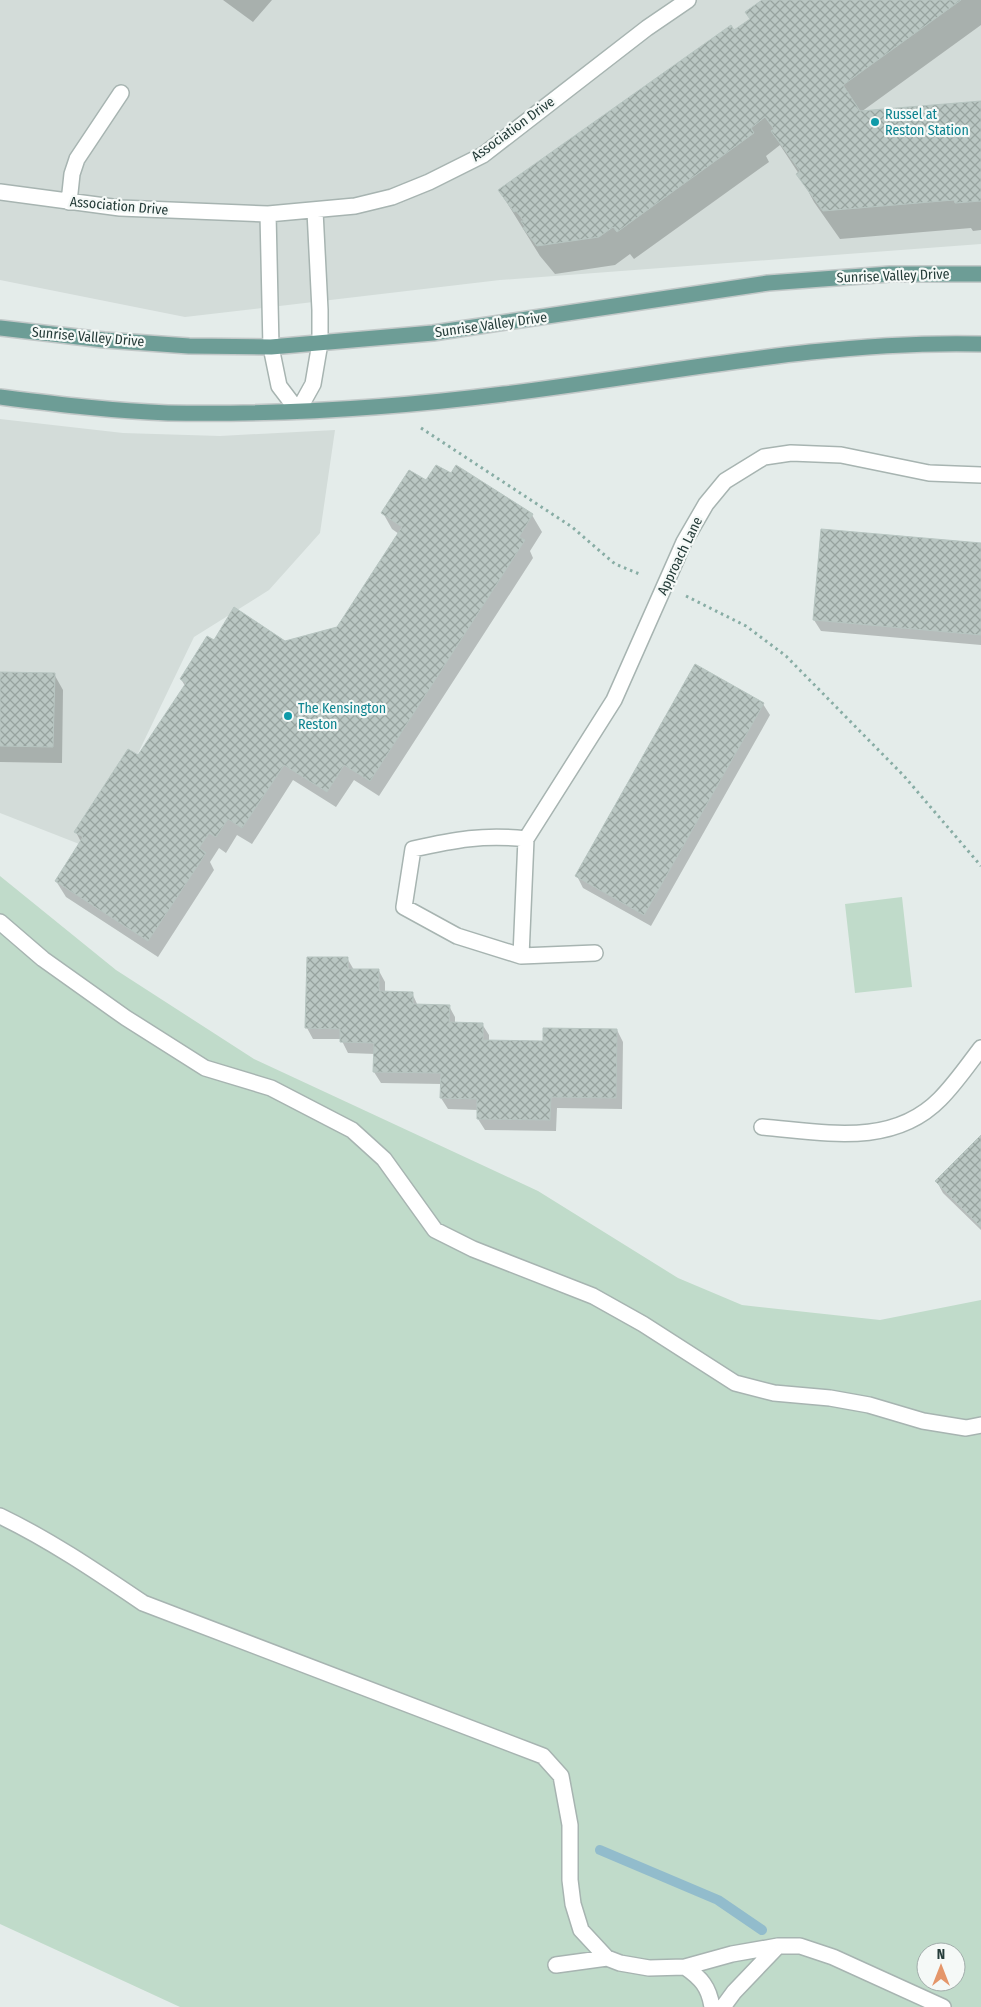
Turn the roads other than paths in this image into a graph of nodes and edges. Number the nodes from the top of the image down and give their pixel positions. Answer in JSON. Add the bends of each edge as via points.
{"nodes":[{"id":1,"x":688,"y":0,"type":"edge"},
{"id":2,"x":121,"y":93,"type":"dead end"},
{"id":3,"x":0,"y":192,"type":"edge"},
{"id":4,"x":69,"y":202,"type":"junction"},
{"id":5,"x":315,"y":211,"type":"junction"},
{"id":6,"x":268,"y":214,"type":"junction"},
{"id":7,"x":981,"y":274,"type":"edge"},
{"id":8,"x":0,"y":328,"type":"edge"},
{"id":9,"x":320,"y":343,"type":"junction"},
{"id":10,"x":981,"y":344,"type":"edge"},
{"id":11,"x":271,"y":347,"type":"junction"},
{"id":12,"x":0,"y":397,"type":"edge"},
{"id":13,"x":298,"y":411,"type":"junction"},
{"id":14,"x":981,"y":475,"type":"edge"},
{"id":15,"x":526,"y":839,"type":"junction"},
{"id":16,"x":0,"y":922,"type":"edge"},
{"id":17,"x":595,"y":953,"type":"dead end"},
{"id":18,"x":521,"y":956,"type":"junction"},
{"id":19,"x":981,"y":1048,"type":"edge"},
{"id":20,"x":762,"y":1127,"type":"dead end"},
{"id":21,"x":981,"y":1425,"type":"edge"},
{"id":22,"x":0,"y":1516,"type":"edge"},
{"id":23,"x":778,"y":1946,"type":"junction"},
{"id":24,"x":608,"y":1958,"type":"junction"},
{"id":25,"x":556,"y":1964,"type":"dead end"},
{"id":26,"x":685,"y":1967,"type":"junction"},
{"id":27,"x":712,"y":2007,"type":"edge"},
{"id":28,"x":723,"y":2007,"type":"edge"},
{"id":29,"x":943,"y":2007,"type":"edge"}],
"edges":[{"from":1,"to":5,"type":"street","name":"Association Drive","via":[[483,155],[392,197]]},
{"from":2,"to":4,"type":"street","via":[[77,159]]},
{"from":3,"to":4,"type":"street","name":"Association Drive"},
{"from":4,"to":6,"type":"street","name":"Association Drive","via":[[189,212]]},
{"from":5,"to":6,"type":"street","name":"Association Drive"},
{"from":5,"to":9,"type":"street"},
{"from":6,"to":11,"type":"street"},
{"from":7,"to":9,"type":"main road","name":"Sunrise Valley Drive","via":[[890,274],[768,283],[433,334]]},
{"from":8,"to":11,"type":"main road","name":"Sunrise Valley Drive","via":[[179,346]]},
{"from":9,"to":11,"type":"main road","name":"Sunrise Valley Drive"},
{"from":9,"to":13,"type":"street","via":[[313,384]]},
{"from":10,"to":13,"type":"main road","via":[[886,344],[829,349],[422,404]]},
{"from":11,"to":13,"type":"street","via":[[278,386]]},
{"from":12,"to":13,"type":"main road","via":[[168,413]]},
{"from":14,"to":15,"type":"street","name":"Approach Lane","via":[[929,474],[841,455],[791,453],[764,457],[725,481],[706,504],[684,542],[614,700]]},
{"from":15,"to":18,"type":"street","name":"Approach Lane"},
{"from":15,"to":18,"type":"street","via":[[467,838],[413,849],[404,907],[457,936]]},
{"from":16,"to":21,"type":"street","via":[[42,959],[205,1068],[271,1088],[352,1130],[384,1159],[435,1230],[474,1250],[593,1296],[735,1383],[774,1393],[869,1405],[923,1421],[966,1428]]},
{"from":17,"to":18,"type":"street"},
{"from":19,"to":20,"type":"street","via":[[939,1100],[917,1117],[891,1129],[854,1134]]},
{"from":22,"to":24,"type":"street","via":[[88,1566],[143,1603],[543,1756],[561,1776],[570,1825],[570,1880],[581,1930]]},
{"from":23,"to":26,"type":"street"},
{"from":23,"to":28,"type":"street"},
{"from":23,"to":29,"type":"street","via":[[800,1946],[833,1957]]},
{"from":24,"to":25,"type":"street"},
{"from":24,"to":26,"type":"street","via":[[620,1964],[649,1968]]},
{"from":26,"to":27,"type":"street","via":[[699,1976],[710,1994]]}]}
